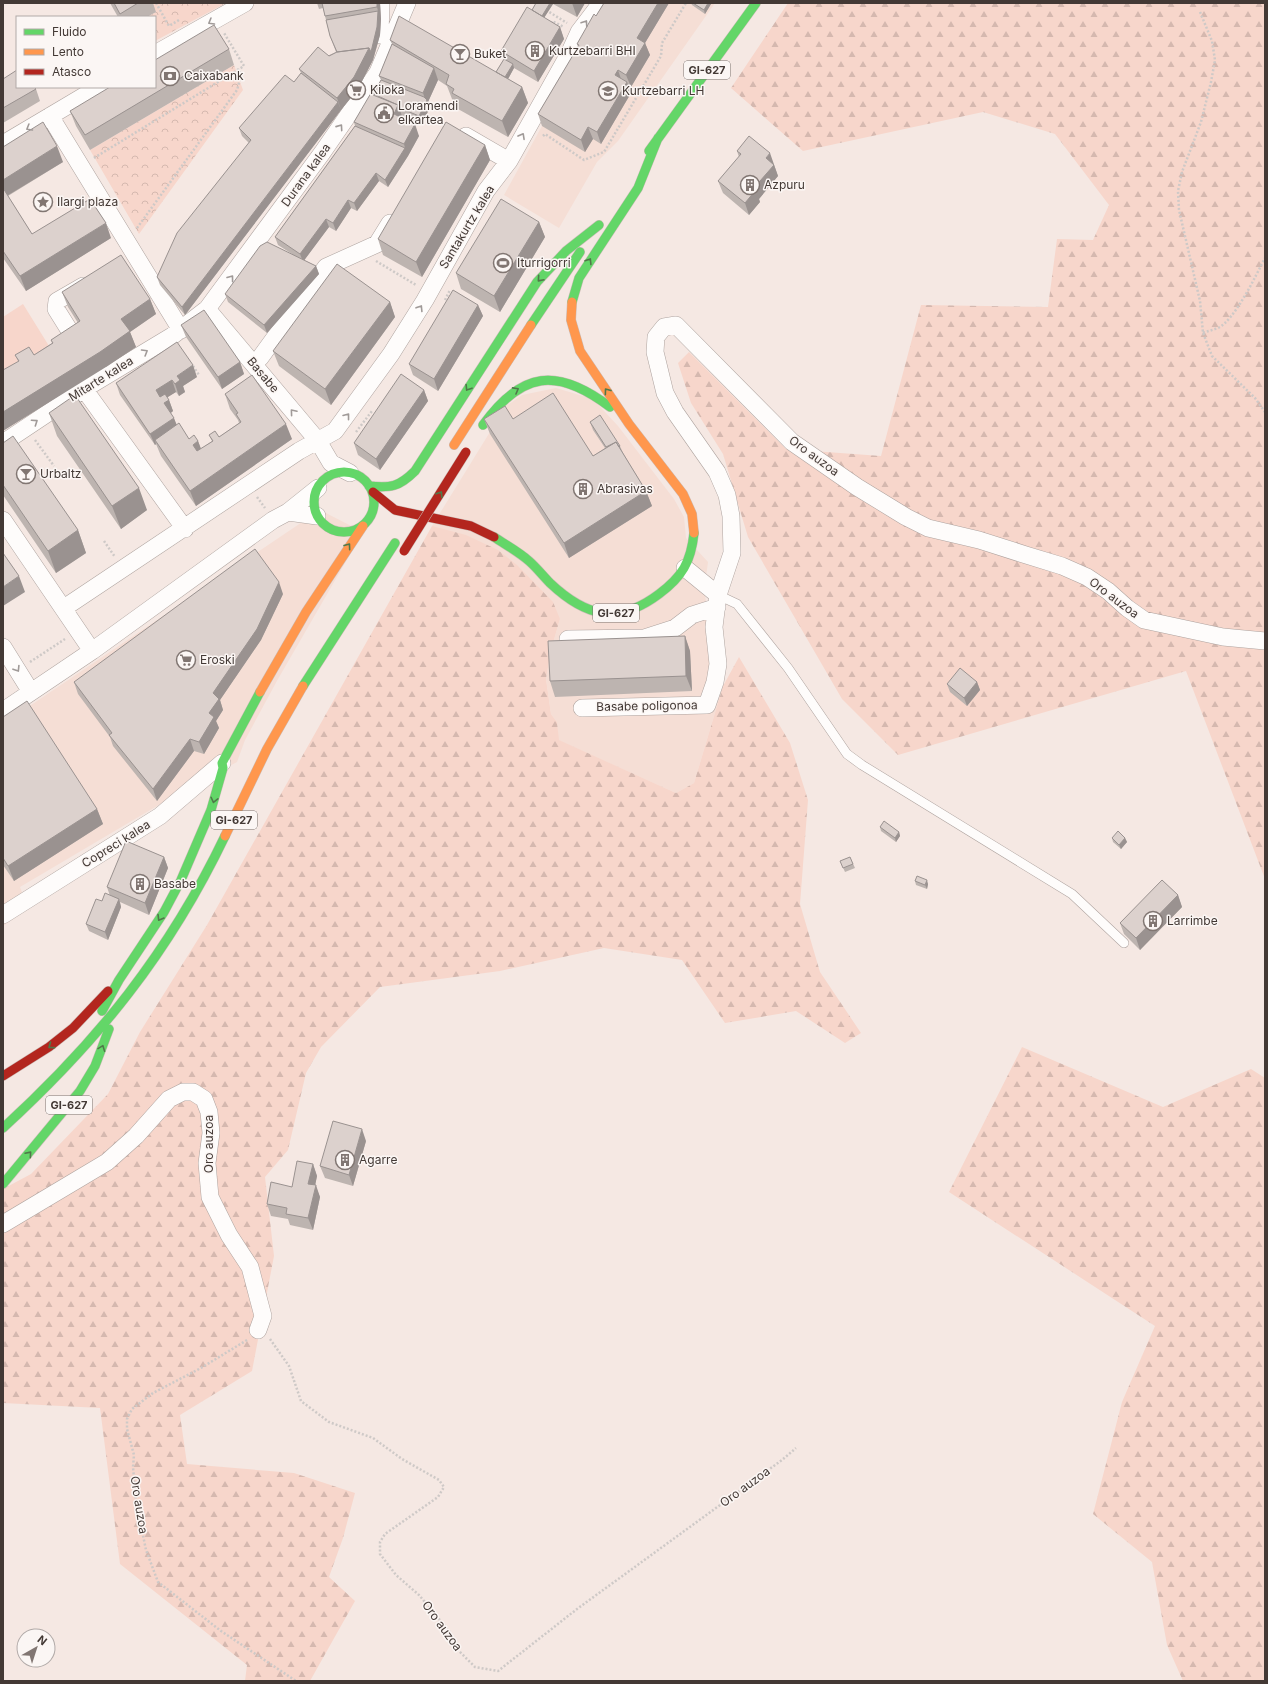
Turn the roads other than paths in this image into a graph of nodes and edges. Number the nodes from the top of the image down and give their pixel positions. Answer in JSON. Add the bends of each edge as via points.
{"nodes":[{"id":1,"x":244,"y":3,"type":"edge"},
{"id":2,"x":381,"y":3,"type":"edge"},
{"id":3,"x":406,"y":3,"type":"edge"},
{"id":4,"x":601,"y":3,"type":"edge"},
{"id":5,"x":756,"y":3,"type":"edge"},
{"id":6,"x":394,"y":33,"type":"junction"},
{"id":7,"x":418,"y":39,"type":"edge"},
{"id":8,"x":156,"y":53,"type":"edge"},
{"id":9,"x":97,"y":88,"type":"edge"},
{"id":10,"x":50,"y":116,"type":"junction"},
{"id":11,"x":452,"y":127,"type":"edge"},
{"id":12,"x":658,"y":138,"type":"junction"},
{"id":13,"x":3,"y":144,"type":"edge"},
{"id":14,"x":509,"y":161,"type":"junction"},
{"id":15,"x":633,"y":175,"type":"dead end"},
{"id":16,"x":397,"y":212,"type":"edge"},
{"id":17,"x":97,"y":277,"type":"edge"},
{"id":18,"x":207,"y":308,"type":"junction"},
{"id":19,"x":181,"y":330,"type":"junction"},
{"id":20,"x":70,"y":333,"type":"edge"},
{"id":21,"x":260,"y":358,"type":"dead end"},
{"id":22,"x":84,"y":389,"type":"junction"},
{"id":23,"x":629,"y":424,"type":"junction"},
{"id":24,"x":477,"y":434,"type":"dead end"},
{"id":25,"x":318,"y":441,"type":"junction"},
{"id":26,"x":3,"y":443,"type":"edge"},
{"id":27,"x":452,"y":448,"type":"dead end"},
{"id":28,"x":468,"y":449,"type":"dead end"},
{"id":29,"x":350,"y":473,"type":"joint"},
{"id":30,"x":326,"y":476,"type":"junction"},
{"id":31,"x":371,"y":489,"type":"junction"},
{"id":32,"x":419,"y":504,"type":"dead end"},
{"id":33,"x":288,"y":512,"type":"junction"},
{"id":34,"x":388,"y":513,"type":"junction"},
{"id":35,"x":317,"y":516,"type":"junction"},
{"id":36,"x":3,"y":520,"type":"edge"},
{"id":37,"x":407,"y":523,"type":"dead end"},
{"id":38,"x":365,"y":524,"type":"junction"},
{"id":39,"x":185,"y":529,"type":"junction"},
{"id":40,"x":397,"y":540,"type":"dead end"},
{"id":41,"x":334,"y":552,"type":"dead end"},
{"id":42,"x":402,"y":554,"type":"dead end"},
{"id":43,"x":334,"y":566,"type":"junction"},
{"id":44,"x":685,"y":568,"type":"junction"},
{"id":45,"x":377,"y":590,"type":"dead end"},
{"id":46,"x":718,"y":601,"type":"junction"},
{"id":47,"x":64,"y":608,"type":"junction"},
{"id":48,"x":345,"y":621,"type":"junction"},
{"id":49,"x":568,"y":639,"type":"edge"},
{"id":50,"x":1265,"y":641,"type":"edge"},
{"id":51,"x":3,"y":647,"type":"edge"},
{"id":52,"x":92,"y":651,"type":"junction"},
{"id":53,"x":31,"y":692,"type":"junction"},
{"id":54,"x":582,"y":708,"type":"dead end"},
{"id":55,"x":3,"y":711,"type":"edge"},
{"id":56,"x":222,"y":763,"type":"junction"},
{"id":57,"x":3,"y":915,"type":"edge"},
{"id":58,"x":1124,"y":943,"type":"dead end"},
{"id":59,"x":119,"y":980,"type":"junction"},
{"id":60,"x":115,"y":1014,"type":"junction"},
{"id":61,"x":96,"y":1019,"type":"dead end"},
{"id":62,"x":59,"y":1059,"type":"dead end"},
{"id":63,"x":3,"y":1076,"type":"edge"},
{"id":64,"x":33,"y":1102,"type":"junction"},
{"id":65,"x":3,"y":1128,"type":"edge"},
{"id":66,"x":3,"y":1184,"type":"edge"},
{"id":67,"x":3,"y":1224,"type":"edge"},
{"id":68,"x":258,"y":1330,"type":"road end"}],
"edges":[{"from":1,"to":8,"type":"street","one_way":true},
{"from":2,"to":6,"type":"street","via":[[380,35]]},
{"from":3,"to":6,"type":"street","name":"Durana kalea"},
{"from":14,"to":4,"type":"street","name":"Santakurtz kalea","one_way":true,"via":[[579,32]]},
{"from":5,"to":12,"type":"main road","number":"GI-627"},
{"from":6,"to":7,"type":"street","via":[[405,31]]},
{"from":18,"to":6,"type":"street","name":"Durana kalea","one_way":true,"via":[[265,244],[378,72]]},
{"from":9,"to":10,"type":"street"},
{"from":10,"to":13,"type":"street","one_way":true},
{"from":10,"to":19,"type":"street","via":[[129,257]]},
{"from":11,"to":14,"type":"street"},
{"from":12,"to":15,"type":"main road","number":"GI-627"},
{"from":23,"to":12,"type":"main road","number":"GI-627","one_way":true,"via":[[580,351],[571,320],[573,296],[579,278],[638,188]]},
{"from":25,"to":14,"type":"street","name":"Santakurtz kalea","one_way":true,"via":[[335,431],[391,354],[486,191]]},
{"from":16,"to":21,"type":"street","via":[[377,244],[326,267],[314,269]]},
{"from":17,"to":20,"type":"street","via":[[57,302],[56,309]]},
{"from":18,"to":19,"type":"street","name":"Durana kalea"},
{"from":25,"to":18,"type":"street","name":"Basabe","one_way":true},
{"from":22,"to":19,"type":"street","name":"Mitarte kalea","one_way":true},
{"from":26,"to":22,"type":"street","name":"Mitarte kalea","one_way":true},
{"from":22,"to":39,"type":"street"},
{"from":24,"to":23,"type":"main road","number":"GI-627","one_way":true,"via":[[497,404],[506,396],[519,388],[546,380],[571,382],[583,387],[598,396]]},
{"from":23,"to":44,"type":"main road","number":"GI-627","via":[[683,494],[692,514],[692,551]]},
{"from":25,"to":30,"type":"street","name":"Basabe"},
{"from":25,"to":39,"type":"street","name":"Santakurtz kalea","via":[[299,451]]},
{"from":27,"to":31,"type":"main road","one_way":true,"via":[[601,221],[566,251],[536,282],[414,471],[406,479],[389,488]]},
{"from":42,"to":28,"type":"main road","one_way":true,"bridge":true},
{"from":29,"to":30,"type":"street"},
{"from":29,"to":31,"type":"main road","number":"GI-627","via":[[360,476]]},
{"from":30,"to":33,"type":"street"},
{"from":30,"to":35,"type":"main road","via":[[314,497]]},
{"from":31,"to":34,"type":"main road","number":"GI-627"},
{"from":31,"to":38,"type":"main road","number":"GI-627","via":[[374,507]]},
{"from":32,"to":37,"type":"main road"},
{"from":33,"to":35,"type":"street"},
{"from":33,"to":52,"type":"street","via":[[273,520]]},
{"from":34,"to":38,"type":"main road"},
{"from":34,"to":44,"type":"main road","number":"GI-627","via":[[471,526],[489,533],[530,561],[551,584],[578,605],[601,614],[623,613],[643,606],[670,586]]},
{"from":35,"to":38,"type":"main road","via":[[334,534],[350,532]]},
{"from":36,"to":47,"type":"street"},
{"from":43,"to":38,"type":"main road","number":"GI-627","one_way":true},
{"from":39,"to":47,"type":"street","name":"Santakurtz kalea"},
{"from":40,"to":48,"type":"main road","number":"GI-627"},
{"from":41,"to":43,"type":"main road"},
{"from":43,"to":56,"type":"main road","number":"GI-627","via":[[278,658]]},
{"from":44,"to":46,"type":"street"},
{"from":45,"to":48,"type":"main road","number":"GI-627"},
{"from":46,"to":49,"type":"street","via":[[675,628],[644,638]]},
{"from":46,"to":50,"type":"street","name":"Oro auzoa","via":[[732,554],[731,516],[727,495],[717,472],[675,412],[665,393],[655,352],[656,337],[664,327],[676,325],[792,442],[857,487],[911,520],[928,528],[979,540],[1081,574],[1108,591],[1144,620],[1223,637]]},
{"from":46,"to":54,"type":"street","name":"Basabe poligonoa","via":[[714,627],[718,664],[707,705]]},
{"from":46,"to":58,"type":"lane","via":[[737,604],[788,668],[847,754],[1072,894]]},
{"from":47,"to":52,"type":"street"},
{"from":48,"to":60,"type":"main road","number":"GI-627","via":[[267,749],[225,837],[175,928]]},
{"from":51,"to":53,"type":"street","one_way":true},
{"from":52,"to":53,"type":"street"},
{"from":53,"to":55,"type":"street"},
{"from":56,"to":57,"type":"street","name":"Copreci kalea","via":[[160,816]]},
{"from":56,"to":59,"type":"main road","number":"GI-627","one_way":true,"via":[[223,768],[211,810],[181,880],[149,938]]},
{"from":59,"to":61,"type":"main road","number":"GI-627"},
{"from":59,"to":63,"type":"main road","number":"GI-627","one_way":true,"via":[[73,1028],[49,1047]]},
{"from":60,"to":64,"type":"main road","number":"GI-627","via":[[65,1071]]},
{"from":66,"to":60,"type":"main road","number":"GI-627","one_way":true,"via":[[80,1091],[95,1066]]},
{"from":62,"to":64,"type":"main road","number":"GI-627","via":[[39,1085]]},
{"from":64,"to":65,"type":"main road","number":"GI-627"},
{"from":67,"to":68,"type":"street","name":"Oro auzoa","via":[[106,1162],[136,1136],[169,1099],[183,1092],[192,1092],[204,1099],[210,1112],[211,1133],[207,1163],[210,1197],[229,1235],[250,1267],[263,1316]]}]}
